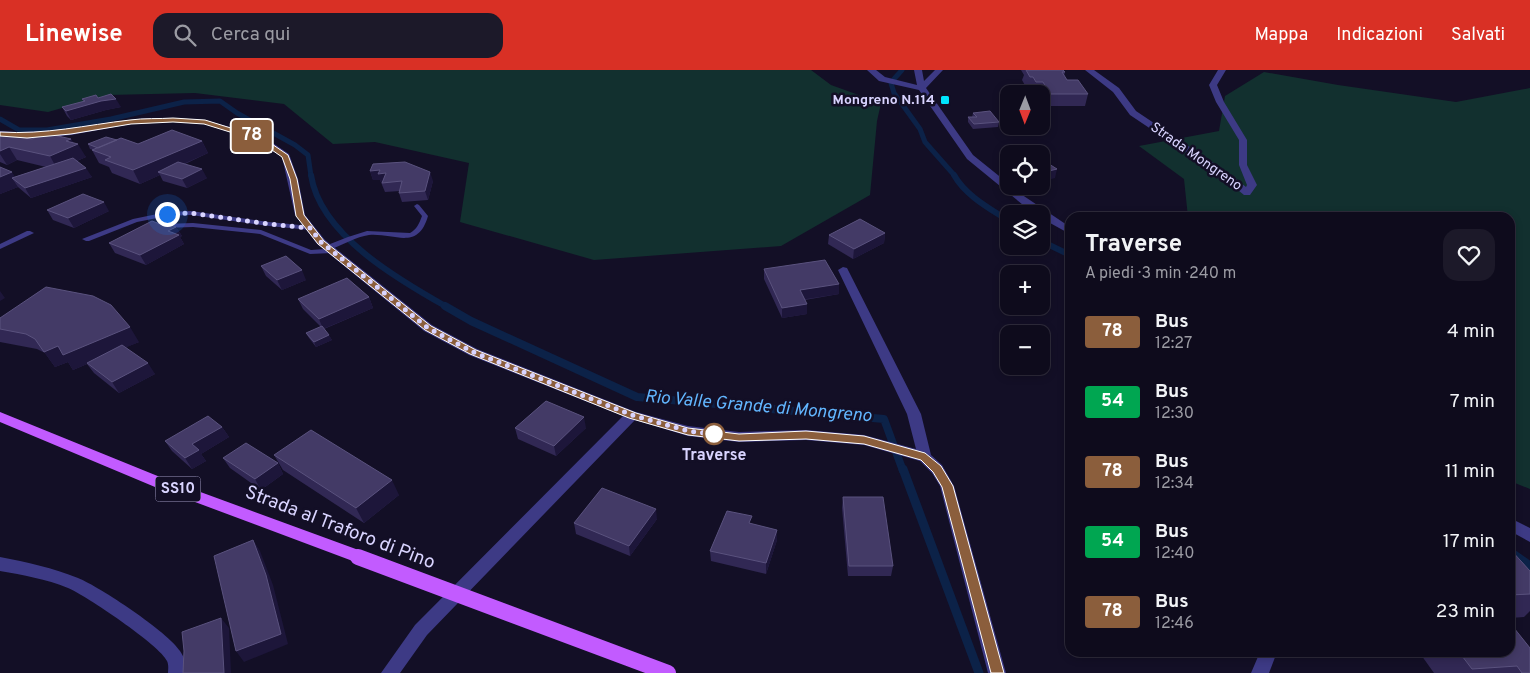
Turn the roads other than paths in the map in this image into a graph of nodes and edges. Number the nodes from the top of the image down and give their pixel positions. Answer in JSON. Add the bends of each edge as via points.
{"nodes":[{"id":1,"x":871,"y":70,"type":"edge"},
{"id":2,"x":918,"y":70,"type":"edge"},
{"id":3,"x":940,"y":70,"type":"edge"},
{"id":4,"x":1089,"y":70,"type":"edge"},
{"id":5,"x":1222,"y":70,"type":"edge"},
{"id":6,"x":922,"y":88,"type":"junction"},
{"id":7,"x":0,"y":134,"type":"edge"},
{"id":8,"x":417,"y":206,"type":"dead end"},
{"id":9,"x":157,"y":227,"type":"edge"},
{"id":10,"x":310,"y":228,"type":"junction"},
{"id":11,"x":1065,"y":228,"type":"edge"},
{"id":12,"x":30,"y":233,"type":"dead end"},
{"id":13,"x":86,"y":239,"type":"dead end"},
{"id":14,"x":0,"y":247,"type":"edge"},
{"id":15,"x":332,"y":248,"type":"junction"},
{"id":16,"x":843,"y":270,"type":"dead end"},
{"id":17,"x":632,"y":415,"type":"junction"},
{"id":18,"x":0,"y":417,"type":"edge"},
{"id":19,"x":919,"y":455,"type":"junction"},
{"id":20,"x":1515,"y":527,"type":"edge"},
{"id":21,"x":1530,"y":536,"type":"edge"},
{"id":22,"x":0,"y":564,"type":"edge"},
{"id":23,"x":1267,"y":657,"type":"edge"},
{"id":24,"x":177,"y":673,"type":"edge"},
{"id":25,"x":390,"y":673,"type":"edge"},
{"id":26,"x":668,"y":673,"type":"edge"},
{"id":27,"x":998,"y":673,"type":"edge"},
{"id":28,"x":1260,"y":673,"type":"edge"}],
"edges":[{"from":1,"to":6,"type":"street","via":[[882,79]]},
{"from":2,"to":6,"type":"street"},
{"from":3,"to":6,"type":"street"},
{"from":4,"to":5,"type":"street","name":"Strada Mongreno","via":[[1116,90],[1133,113],[1224,174],[1247,194],[1252,185],[1244,165],[1243,140],[1213,85]]},
{"from":6,"to":11,"type":"street","via":[[970,157],[1030,207]]},
{"from":7,"to":10,"type":"street","via":[[27,136],[131,122],[173,120],[205,122],[226,128],[261,139],[286,156],[300,216]]},
{"from":8,"to":15,"type":"lane","via":[[425,216],[423,225],[409,236],[373,233],[357,236]]},
{"from":9,"to":15,"type":"lane","via":[[193,225],[261,232],[310,252]]},
{"from":10,"to":13,"type":"lane","via":[[190,213],[167,214],[135,220]]},
{"from":10,"to":15,"type":"street"},
{"from":12,"to":14,"type":"lane"},
{"from":15,"to":17,"type":"street","via":[[435,332],[473,352]]},
{"from":16,"to":19,"type":"street","via":[[914,414]]},
{"from":17,"to":19,"type":"street","via":[[688,431],[739,437],[806,435],[864,440]]},
{"from":17,"to":25,"type":"street","via":[[421,630]]},
{"from":18,"to":26,"type":"main road","name":"Strada al Traforo di Pino","number":"SS10","bridge":true,"via":[[160,483]]},
{"from":19,"to":27,"type":"street","via":[[937,469],[947,486]]},
{"from":20,"to":21,"type":"street"},
{"from":22,"to":24,"type":"street","via":[[40,571],[85,589],[172,654]]},
{"from":23,"to":28,"type":"street"}]}
